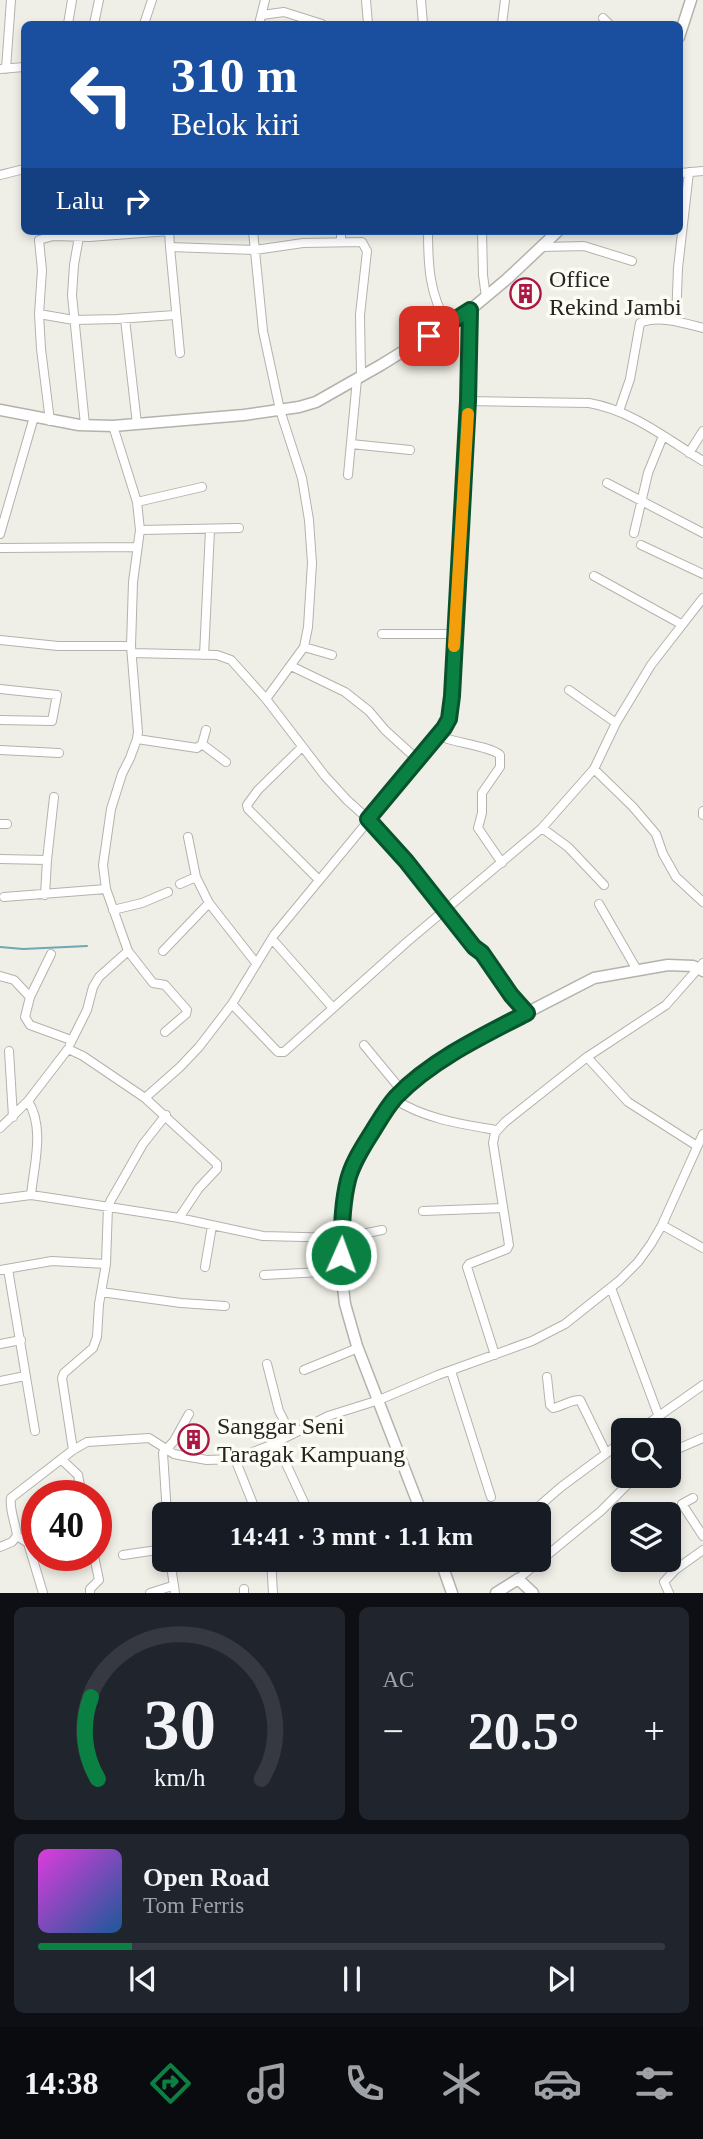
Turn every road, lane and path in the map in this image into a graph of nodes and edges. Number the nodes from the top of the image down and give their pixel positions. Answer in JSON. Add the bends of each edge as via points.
{"nodes":[{"id":1,"x":12,"y":0,"type":"edge"},
{"id":2,"x":72,"y":0,"type":"edge"},
{"id":3,"x":99,"y":0,"type":"edge"},
{"id":4,"x":152,"y":0,"type":"edge"},
{"id":5,"x":265,"y":0,"type":"edge"},
{"id":6,"x":366,"y":0,"type":"edge"},
{"id":7,"x":421,"y":0,"type":"edge"},
{"id":8,"x":505,"y":0,"type":"edge"},
{"id":9,"x":690,"y":0,"type":"edge"},
{"id":10,"x":260,"y":20,"type":"edge"},
{"id":11,"x":68,"y":21,"type":"edge"},
{"id":12,"x":95,"y":21,"type":"edge"},
{"id":13,"x":145,"y":21,"type":"edge"},
{"id":14,"x":312,"y":21,"type":"edge"},
{"id":15,"x":368,"y":21,"type":"edge"},
{"id":16,"x":423,"y":21,"type":"edge"},
{"id":17,"x":502,"y":21,"type":"edge"},
{"id":18,"x":683,"y":24,"type":"edge"},
{"id":19,"x":21,"y":68,"type":"edge"},
{"id":20,"x":3,"y":69,"type":"edge"},
{"id":21,"x":21,"y":170,"type":"edge"},
{"id":22,"x":703,"y":171,"type":"edge"},
{"id":23,"x":684,"y":172,"type":"edge"},
{"id":24,"x":0,"y":175,"type":"edge"},
{"id":25,"x":66,"y":235,"type":"edge"},
{"id":26,"x":80,"y":235,"type":"edge"},
{"id":27,"x":169,"y":235,"type":"edge"},
{"id":28,"x":253,"y":235,"type":"edge"},
{"id":29,"x":341,"y":235,"type":"edge"},
{"id":30,"x":428,"y":235,"type":"edge"},
{"id":31,"x":482,"y":235,"type":"edge"},
{"id":32,"x":554,"y":235,"type":"edge"},
{"id":33,"x":680,"y":235,"type":"edge"},
{"id":34,"x":341,"y":242,"type":"junction"},
{"id":35,"x":170,"y":247,"type":"junction"},
{"id":36,"x":543,"y":247,"type":"junction"},
{"id":37,"x":255,"y":250,"type":"junction"},
{"id":38,"x":632,"y":261,"type":"dead end"},
{"id":39,"x":486,"y":297,"type":"junction"},
{"id":40,"x":470,"y":310,"type":"junction"},
{"id":41,"x":39,"y":314,"type":"junction"},
{"id":42,"x":175,"y":315,"type":"junction"},
{"id":43,"x":125,"y":318,"type":"junction"},
{"id":44,"x":74,"y":320,"type":"junction"},
{"id":45,"x":676,"y":321,"type":"junction"},
{"id":46,"x":448,"y":324,"type":"junction"},
{"id":47,"x":703,"y":328,"type":"edge"},
{"id":48,"x":180,"y":353,"type":"dead end"},
{"id":49,"x":359,"y":378,"type":"junction"},
{"id":50,"x":468,"y":401,"type":"junction"},
{"id":51,"x":0,"y":410,"type":"edge"},
{"id":52,"x":280,"y":410,"type":"junction"},
{"id":53,"x":619,"y":411,"type":"junction"},
{"id":54,"x":34,"y":416,"type":"junction"},
{"id":55,"x":50,"y":421,"type":"junction"},
{"id":56,"x":137,"y":424,"type":"junction"},
{"id":57,"x":85,"y":425,"type":"junction"},
{"id":58,"x":113,"y":426,"type":"junction"},
{"id":59,"x":703,"y":431,"type":"edge"},
{"id":60,"x":663,"y":436,"type":"junction"},
{"id":61,"x":351,"y":444,"type":"junction"},
{"id":62,"x":410,"y":450,"type":"dead end"},
{"id":63,"x":689,"y":453,"type":"junction"},
{"id":64,"x":703,"y":461,"type":"edge"},
{"id":65,"x":348,"y":475,"type":"dead end"},
{"id":66,"x":607,"y":484,"type":"dead end"},
{"id":67,"x":202,"y":487,"type":"dead end"},
{"id":68,"x":641,"y":500,"type":"junction"},
{"id":69,"x":137,"y":502,"type":"junction"},
{"id":70,"x":239,"y":528,"type":"dead end"},
{"id":71,"x":140,"y":530,"type":"junction"},
{"id":72,"x":209,"y":530,"type":"junction"},
{"id":73,"x":634,"y":533,"type":"dead end"},
{"id":74,"x":703,"y":533,"type":"edge"},
{"id":75,"x":0,"y":534,"type":"edge"},
{"id":76,"x":641,"y":545,"type":"dead end"},
{"id":77,"x":137,"y":547,"type":"junction"},
{"id":78,"x":0,"y":548,"type":"edge"},
{"id":79,"x":703,"y":574,"type":"edge"},
{"id":80,"x":594,"y":576,"type":"dead end"},
{"id":81,"x":703,"y":598,"type":"edge"},
{"id":82,"x":681,"y":624,"type":"junction"},
{"id":83,"x":382,"y":634,"type":"dead end"},
{"id":84,"x":454,"y":634,"type":"junction"},
{"id":85,"x":0,"y":640,"type":"edge"},
{"id":86,"x":304,"y":647,"type":"junction"},
{"id":87,"x":132,"y":649,"type":"junction"},
{"id":88,"x":204,"y":655,"type":"junction"},
{"id":89,"x":332,"y":655,"type":"dead end"},
{"id":90,"x":291,"y":666,"type":"junction"},
{"id":91,"x":0,"y":689,"type":"edge"},
{"id":92,"x":569,"y":690,"type":"dead end"},
{"id":93,"x":266,"y":699,"type":"junction"},
{"id":94,"x":0,"y":720,"type":"edge"},
{"id":95,"x":616,"y":723,"type":"junction"},
{"id":96,"x":206,"y":730,"type":"dead end"},
{"id":97,"x":439,"y":736,"type":"junction"},
{"id":98,"x":137,"y":739,"type":"junction"},
{"id":99,"x":202,"y":744,"type":"junction"},
{"id":100,"x":302,"y":747,"type":"junction"},
{"id":101,"x":0,"y":750,"type":"edge"},
{"id":102,"x":59,"y":753,"type":"dead end"},
{"id":103,"x":418,"y":760,"type":"junction"},
{"id":104,"x":226,"y":762,"type":"dead end"},
{"id":105,"x":594,"y":769,"type":"junction"},
{"id":106,"x":54,"y":797,"type":"dead end"},
{"id":107,"x":368,"y":819,"type":"junction"},
{"id":108,"x":542,"y":828,"type":"junction"},
{"id":109,"x":188,"y":837,"type":"dead end"},
{"id":110,"x":0,"y":859,"type":"edge"},
{"id":111,"x":47,"y":860,"type":"junction"},
{"id":112,"x":502,"y":863,"type":"junction"},
{"id":113,"x":196,"y":877,"type":"junction"},
{"id":114,"x":319,"y":880,"type":"junction"},
{"id":115,"x":180,"y":884,"type":"dead end"},
{"id":116,"x":604,"y":885,"type":"dead end"},
{"id":117,"x":106,"y":889,"type":"junction"},
{"id":118,"x":168,"y":892,"type":"dead end"},
{"id":119,"x":45,"y":895,"type":"junction"},
{"id":120,"x":4,"y":897,"type":"dead end"},
{"id":121,"x":703,"y":902,"type":"edge"},
{"id":122,"x":209,"y":903,"type":"junction"},
{"id":123,"x":599,"y":904,"type":"dead end"},
{"id":124,"x":113,"y":909,"type":"junction"},
{"id":125,"x":446,"y":910,"type":"junction"},
{"id":126,"x":272,"y":939,"type":"junction"},
{"id":127,"x":128,"y":951,"type":"junction"},
{"id":128,"x":163,"y":951,"type":"dead end"},
{"id":129,"x":51,"y":954,"type":"dead end"},
{"id":130,"x":256,"y":963,"type":"junction"},
{"id":131,"x":702,"y":967,"type":"edge"},
{"id":132,"x":637,"y":970,"type":"junction"},
{"id":133,"x":0,"y":976,"type":"edge"},
{"id":134,"x":30,"y":997,"type":"junction"},
{"id":135,"x":232,"y":1004,"type":"junction"},
{"id":136,"x":333,"y":1008,"type":"junction"},
{"id":137,"x":527,"y":1013,"type":"junction"},
{"id":138,"x":165,"y":1031,"type":"dead end"},
{"id":139,"x":70,"y":1044,"type":"junction"},
{"id":140,"x":364,"y":1045,"type":"dead end"},
{"id":141,"x":9,"y":1051,"type":"dead end"},
{"id":142,"x":587,"y":1057,"type":"junction"},
{"id":143,"x":398,"y":1095,"type":"junction"},
{"id":144,"x":145,"y":1098,"type":"junction"},
{"id":145,"x":29,"y":1101,"type":"junction"},
{"id":146,"x":166,"y":1115,"type":"junction"},
{"id":147,"x":13,"y":1117,"type":"junction"},
{"id":148,"x":0,"y":1128,"type":"edge"},
{"id":149,"x":496,"y":1130,"type":"junction"},
{"id":150,"x":703,"y":1134,"type":"edge"},
{"id":151,"x":697,"y":1146,"type":"junction"},
{"id":152,"x":31,"y":1195,"type":"junction"},
{"id":153,"x":0,"y":1199,"type":"edge"},
{"id":154,"x":108,"y":1206,"type":"junction"},
{"id":155,"x":503,"y":1208,"type":"junction"},
{"id":156,"x":423,"y":1211,"type":"dead end"},
{"id":157,"x":179,"y":1217,"type":"junction"},
{"id":158,"x":662,"y":1225,"type":"junction"},
{"id":159,"x":212,"y":1226,"type":"junction"},
{"id":160,"x":382,"y":1230,"type":"dead end"},
{"id":161,"x":342,"y":1238,"type":"junction"},
{"id":162,"x":703,"y":1248,"type":"edge"},
{"id":163,"x":106,"y":1264,"type":"junction"},
{"id":164,"x":205,"y":1267,"type":"dead end"},
{"id":165,"x":4,"y":1269,"type":"edge"},
{"id":166,"x":341,"y":1271,"type":"junction"},
{"id":167,"x":264,"y":1275,"type":"dead end"},
{"id":168,"x":611,"y":1288,"type":"junction"},
{"id":169,"x":101,"y":1292,"type":"junction"},
{"id":170,"x":225,"y":1306,"type":"dead end"},
{"id":171,"x":20,"y":1340,"type":"junction"},
{"id":172,"x":0,"y":1345,"type":"edge"},
{"id":173,"x":358,"y":1348,"type":"junction"},
{"id":174,"x":495,"y":1355,"type":"junction"},
{"id":175,"x":267,"y":1364,"type":"dead end"},
{"id":176,"x":304,"y":1370,"type":"dead end"},
{"id":177,"x":451,"y":1371,"type":"junction"},
{"id":178,"x":25,"y":1376,"type":"junction"},
{"id":179,"x":547,"y":1377,"type":"dead end"},
{"id":180,"x":0,"y":1381,"type":"edge"},
{"id":181,"x":703,"y":1385,"type":"edge"},
{"id":182,"x":379,"y":1399,"type":"junction"},
{"id":183,"x":189,"y":1414,"type":"dead end"},
{"id":184,"x":659,"y":1417,"type":"joint"},
{"id":185,"x":35,"y":1431,"type":"dead end"},
{"id":186,"x":291,"y":1434,"type":"junction"},
{"id":187,"x":703,"y":1438,"type":"edge"},
{"id":188,"x":276,"y":1442,"type":"junction"},
{"id":189,"x":166,"y":1448,"type":"junction"},
{"id":190,"x":681,"y":1448,"type":"edge"},
{"id":191,"x":611,"y":1449,"type":"edge"},
{"id":192,"x":73,"y":1450,"type":"junction"},
{"id":193,"x":606,"y":1453,"type":"junction"},
{"id":194,"x":235,"y":1459,"type":"junction"},
{"id":195,"x":61,"y":1460,"type":"junction"},
{"id":196,"x":79,"y":1480,"type":"edge"},
{"id":197,"x":624,"y":1488,"type":"edge"},
{"id":198,"x":491,"y":1497,"type":"dead end"},
{"id":199,"x":693,"y":1498,"type":"dead end"},
{"id":200,"x":166,"y":1502,"type":"edge"},
{"id":201,"x":252,"y":1502,"type":"edge"},
{"id":202,"x":304,"y":1502,"type":"edge"},
{"id":203,"x":418,"y":1502,"type":"edge"},
{"id":204,"x":545,"y":1502,"type":"edge"},
{"id":205,"x":17,"y":1536,"type":"junction"},
{"id":206,"x":703,"y":1536,"type":"edge"},
{"id":207,"x":0,"y":1547,"type":"edge"},
{"id":208,"x":703,"y":1549,"type":"edge"},
{"id":209,"x":152,"y":1551,"type":"edge"},
{"id":210,"x":123,"y":1555,"type":"dead end"},
{"id":211,"x":681,"y":1566,"type":"edge"},
{"id":212,"x":97,"y":1571,"type":"edge"},
{"id":213,"x":272,"y":1572,"type":"edge"},
{"id":214,"x":446,"y":1572,"type":"edge"},
{"id":215,"x":673,"y":1572,"type":"edge"},
{"id":216,"x":518,"y":1580,"type":"junction"},
{"id":217,"x":174,"y":1589,"type":"edge"},
{"id":218,"x":43,"y":1593,"type":"edge"},
{"id":219,"x":90,"y":1593,"type":"edge"},
{"id":220,"x":149,"y":1593,"type":"edge"},
{"id":221,"x":273,"y":1593,"type":"edge"},
{"id":222,"x":452,"y":1593,"type":"edge"},
{"id":223,"x":496,"y":1593,"type":"edge"},
{"id":224,"x":533,"y":1593,"type":"edge"},
{"id":225,"x":669,"y":1593,"type":"edge"}],
"edges":[{"from":1,"to":20,"type":"street"},
{"from":2,"to":11,"type":"street"},
{"from":3,"to":12,"type":"street"},
{"from":4,"to":13,"type":"street"},
{"from":5,"to":10,"type":"street"},
{"from":6,"to":15,"type":"street"},
{"from":7,"to":16,"type":"street"},
{"from":8,"to":17,"type":"street"},
{"from":9,"to":18,"type":"street"},
{"from":10,"to":14,"type":"street","via":[[284,12]]},
{"from":19,"to":20,"type":"street"},
{"from":21,"to":24,"type":"street"},
{"from":22,"to":23,"type":"street"},
{"from":25,"to":41,"type":"street","via":[[39,240]]},
{"from":26,"to":44,"type":"street","via":[[74,265]]},
{"from":27,"to":35,"type":"street"},
{"from":28,"to":37,"type":"street"},
{"from":29,"to":34,"type":"street"},
{"from":30,"to":46,"type":"street","via":[[435,301]]},
{"from":31,"to":39,"type":"street"},
{"from":32,"to":36,"type":"street"},
{"from":33,"to":45,"type":"street"},
{"from":34,"to":37,"type":"street"},
{"from":34,"to":49,"type":"street","via":[[362,242],[366,247]]},
{"from":35,"to":37,"type":"street"},
{"from":35,"to":42,"type":"street"},
{"from":36,"to":38,"type":"street","via":[[595,248]]},
{"from":36,"to":39,"type":"street"},
{"from":37,"to":52,"type":"street","via":[[263,331]]},
{"from":39,"to":40,"type":"street"},
{"from":40,"to":46,"type":"street"},
{"from":40,"to":50,"type":"street"},
{"from":41,"to":44,"type":"street"},
{"from":41,"to":55,"type":"street"},
{"from":42,"to":43,"type":"street"},
{"from":42,"to":48,"type":"street"},
{"from":43,"to":44,"type":"street"},
{"from":43,"to":56,"type":"street"},
{"from":44,"to":57,"type":"street"},
{"from":45,"to":47,"type":"street"},
{"from":45,"to":53,"type":"street","via":[[640,323]]},
{"from":46,"to":49,"type":"street"},
{"from":49,"to":52,"type":"street","via":[[316,402]]},
{"from":49,"to":61,"type":"street"},
{"from":50,"to":53,"type":"street","via":[[589,404]]},
{"from":50,"to":84,"type":"street"},
{"from":51,"to":54,"type":"street"},
{"from":52,"to":56,"type":"street"},
{"from":52,"to":86,"type":"street","via":[[302,478],[309,520],[312,562]]},
{"from":53,"to":60,"type":"street"},
{"from":54,"to":55,"type":"street"},
{"from":54,"to":75,"type":"street"},
{"from":55,"to":57,"type":"street"},
{"from":56,"to":58,"type":"street"},
{"from":57,"to":58,"type":"street"},
{"from":58,"to":69,"type":"street"},
{"from":59,"to":63,"type":"street"},
{"from":60,"to":63,"type":"street"},
{"from":60,"to":68,"type":"street"},
{"from":61,"to":62,"type":"street"},
{"from":61,"to":65,"type":"street"},
{"from":63,"to":64,"type":"street"},
{"from":66,"to":68,"type":"street"},
{"from":67,"to":69,"type":"street"},
{"from":68,"to":73,"type":"street"},
{"from":68,"to":74,"type":"street"},
{"from":69,"to":71,"type":"street"},
{"from":70,"to":72,"type":"street"},
{"from":71,"to":72,"type":"street"},
{"from":71,"to":77,"type":"street"},
{"from":72,"to":88,"type":"street"},
{"from":76,"to":79,"type":"street"},
{"from":77,"to":78,"type":"street"},
{"from":77,"to":87,"type":"street"},
{"from":80,"to":82,"type":"street"},
{"from":81,"to":82,"type":"street"},
{"from":82,"to":95,"type":"street"},
{"from":83,"to":84,"type":"street"},
{"from":84,"to":97,"type":"street","via":[[449,719]]},
{"from":85,"to":87,"type":"street"},
{"from":86,"to":89,"type":"street"},
{"from":86,"to":90,"type":"street"},
{"from":87,"to":88,"type":"street"},
{"from":87,"to":98,"type":"street"},
{"from":88,"to":93,"type":"street","via":[[231,660]]},
{"from":90,"to":93,"type":"street"},
{"from":90,"to":103,"type":"street","via":[[345,692]]},
{"from":91,"to":94,"type":"street","via":[[57,695],[52,721]]},
{"from":92,"to":95,"type":"street"},
{"from":93,"to":100,"type":"street"},
{"from":95,"to":105,"type":"street"},
{"from":96,"to":99,"type":"street"},
{"from":97,"to":103,"type":"street"},
{"from":97,"to":112,"type":"street","via":[[500,755],[500,767],[484,789],[478,828]]},
{"from":98,"to":99,"type":"street","via":[[191,748]]},
{"from":98,"to":117,"type":"street","via":[[111,809],[103,864]]},
{"from":99,"to":104,"type":"street"},
{"from":100,"to":107,"type":"street"},
{"from":100,"to":114,"type":"street","via":[[247,805]]},
{"from":101,"to":102,"type":"street"},
{"from":103,"to":107,"type":"street"},
{"from":105,"to":108,"type":"street"},
{"from":105,"to":121,"type":"street","via":[[656,834],[676,877]]},
{"from":106,"to":111,"type":"street"},
{"from":107,"to":114,"type":"street"},
{"from":107,"to":125,"type":"street"},
{"from":108,"to":112,"type":"street"},
{"from":108,"to":116,"type":"street","via":[[568,847]]},
{"from":109,"to":113,"type":"street"},
{"from":110,"to":111,"type":"street"},
{"from":111,"to":119,"type":"street"},
{"from":112,"to":125,"type":"street"},
{"from":113,"to":115,"type":"street"},
{"from":113,"to":122,"type":"street"},
{"from":114,"to":126,"type":"street"},
{"from":117,"to":119,"type":"street"},
{"from":117,"to":124,"type":"street"},
{"from":118,"to":124,"type":"street"},
{"from":119,"to":120,"type":"street"},
{"from":122,"to":128,"type":"street"},
{"from":122,"to":130,"type":"street"},
{"from":123,"to":132,"type":"street"},
{"from":124,"to":127,"type":"street"},
{"from":125,"to":136,"type":"street"},
{"from":125,"to":137,"type":"street"},
{"from":126,"to":130,"type":"street"},
{"from":126,"to":136,"type":"street"},
{"from":127,"to":138,"type":"street","via":[[153,983],[165,985],[187,1010]]},
{"from":127,"to":139,"type":"street","via":[[99,977]]},
{"from":129,"to":134,"type":"street"},
{"from":130,"to":135,"type":"street"},
{"from":131,"to":132,"type":"street","via":[[668,965]]},
{"from":131,"to":142,"type":"street","via":[[666,1005]]},
{"from":132,"to":137,"type":"street","via":[[594,978]]},
{"from":133,"to":134,"type":"street","via":[[14,980]]},
{"from":134,"to":139,"type":"street","via":[[25,1017],[30,1025]]},
{"from":135,"to":136,"type":"street","via":[[280,1052]]},
{"from":135,"to":144,"type":"street","via":[[199,1047]]},
{"from":137,"to":143,"type":"street","via":[[464,1045]]},
{"from":139,"to":144,"type":"street"},
{"from":139,"to":145,"type":"street"},
{"from":140,"to":143,"type":"street"},
{"from":141,"to":147,"type":"street"},
{"from":142,"to":149,"type":"street"},
{"from":142,"to":151,"type":"street","via":[[628,1102]]},
{"from":143,"to":149,"type":"street","via":[[422,1114]]},
{"from":143,"to":161,"type":"street","via":[[354,1164],[343,1206]]},
{"from":144,"to":146,"type":"street"},
{"from":145,"to":147,"type":"street"},
{"from":145,"to":152,"type":"street","via":[[37,1124]]},
{"from":146,"to":154,"type":"street","via":[[143,1144]]},
{"from":146,"to":157,"type":"street","via":[[218,1167]]},
{"from":147,"to":148,"type":"street"},
{"from":149,"to":155,"type":"street","via":[[493,1143]]},
{"from":150,"to":151,"type":"street"},
{"from":151,"to":158,"type":"street"},
{"from":152,"to":153,"type":"street"},
{"from":152,"to":154,"type":"street"},
{"from":154,"to":157,"type":"street"},
{"from":154,"to":163,"type":"street"},
{"from":155,"to":156,"type":"street"},
{"from":155,"to":174,"type":"street","via":[[509,1247],[467,1267]]},
{"from":157,"to":159,"type":"street"},
{"from":158,"to":162,"type":"street"},
{"from":158,"to":168,"type":"street","via":[[638,1262]]},
{"from":159,"to":161,"type":"street","via":[[263,1236]]},
{"from":159,"to":164,"type":"street"},
{"from":160,"to":161,"type":"street"},
{"from":161,"to":166,"type":"street"},
{"from":163,"to":165,"type":"street","via":[[52,1261]]},
{"from":163,"to":169,"type":"street"},
{"from":165,"to":171,"type":"street"},
{"from":166,"to":167,"type":"street"},
{"from":166,"to":173,"type":"street"},
{"from":168,"to":174,"type":"street","via":[[565,1324]]},
{"from":168,"to":184,"type":"street"},
{"from":169,"to":170,"type":"street"},
{"from":169,"to":192,"type":"street","via":[[95,1344],[62,1378]]},
{"from":171,"to":172,"type":"street"},
{"from":171,"to":178,"type":"street"},
{"from":173,"to":176,"type":"street"},
{"from":173,"to":182,"type":"street"},
{"from":174,"to":177,"type":"street"},
{"from":175,"to":186,"type":"street","via":[[279,1411]]},
{"from":177,"to":182,"type":"street"},
{"from":177,"to":198,"type":"street"},
{"from":178,"to":180,"type":"street"},
{"from":178,"to":185,"type":"street"},
{"from":179,"to":193,"type":"street","via":[[550,1405],[580,1400]]},
{"from":181,"to":184,"type":"street"},
{"from":182,"to":186,"type":"street"},
{"from":182,"to":203,"type":"street"},
{"from":183,"to":189,"type":"street"},
{"from":186,"to":188,"type":"street"},
{"from":187,"to":190,"type":"street"},
{"from":188,"to":194,"type":"street"},
{"from":188,"to":202,"type":"street"},
{"from":189,"to":192,"type":"street","via":[[155,1440],[137,1437],[87,1442]]},
{"from":189,"to":194,"type":"street","via":[[184,1457]]},
{"from":189,"to":200,"type":"street","via":[[162,1456]]},
{"from":191,"to":193,"type":"street"},
{"from":192,"to":195,"type":"street"},
{"from":193,"to":204,"type":"street"},
{"from":194,"to":201,"type":"street"},
{"from":195,"to":196,"type":"street"},
{"from":195,"to":205,"type":"street","via":[[11,1498]]},
{"from":197,"to":216,"type":"street"},
{"from":199,"to":206,"type":"street","via":[[682,1504]]},
{"from":205,"to":207,"type":"street"},
{"from":205,"to":218,"type":"street","via":[[28,1543]]},
{"from":208,"to":211,"type":"street"},
{"from":209,"to":210,"type":"street"},
{"from":212,"to":219,"type":"street","via":[[99,1580]]},
{"from":213,"to":221,"type":"street"},
{"from":214,"to":222,"type":"street"},
{"from":215,"to":225,"type":"street","via":[[664,1582]]},
{"from":216,"to":223,"type":"street"},
{"from":216,"to":224,"type":"street"},
{"from":217,"to":220,"type":"street"}]}
